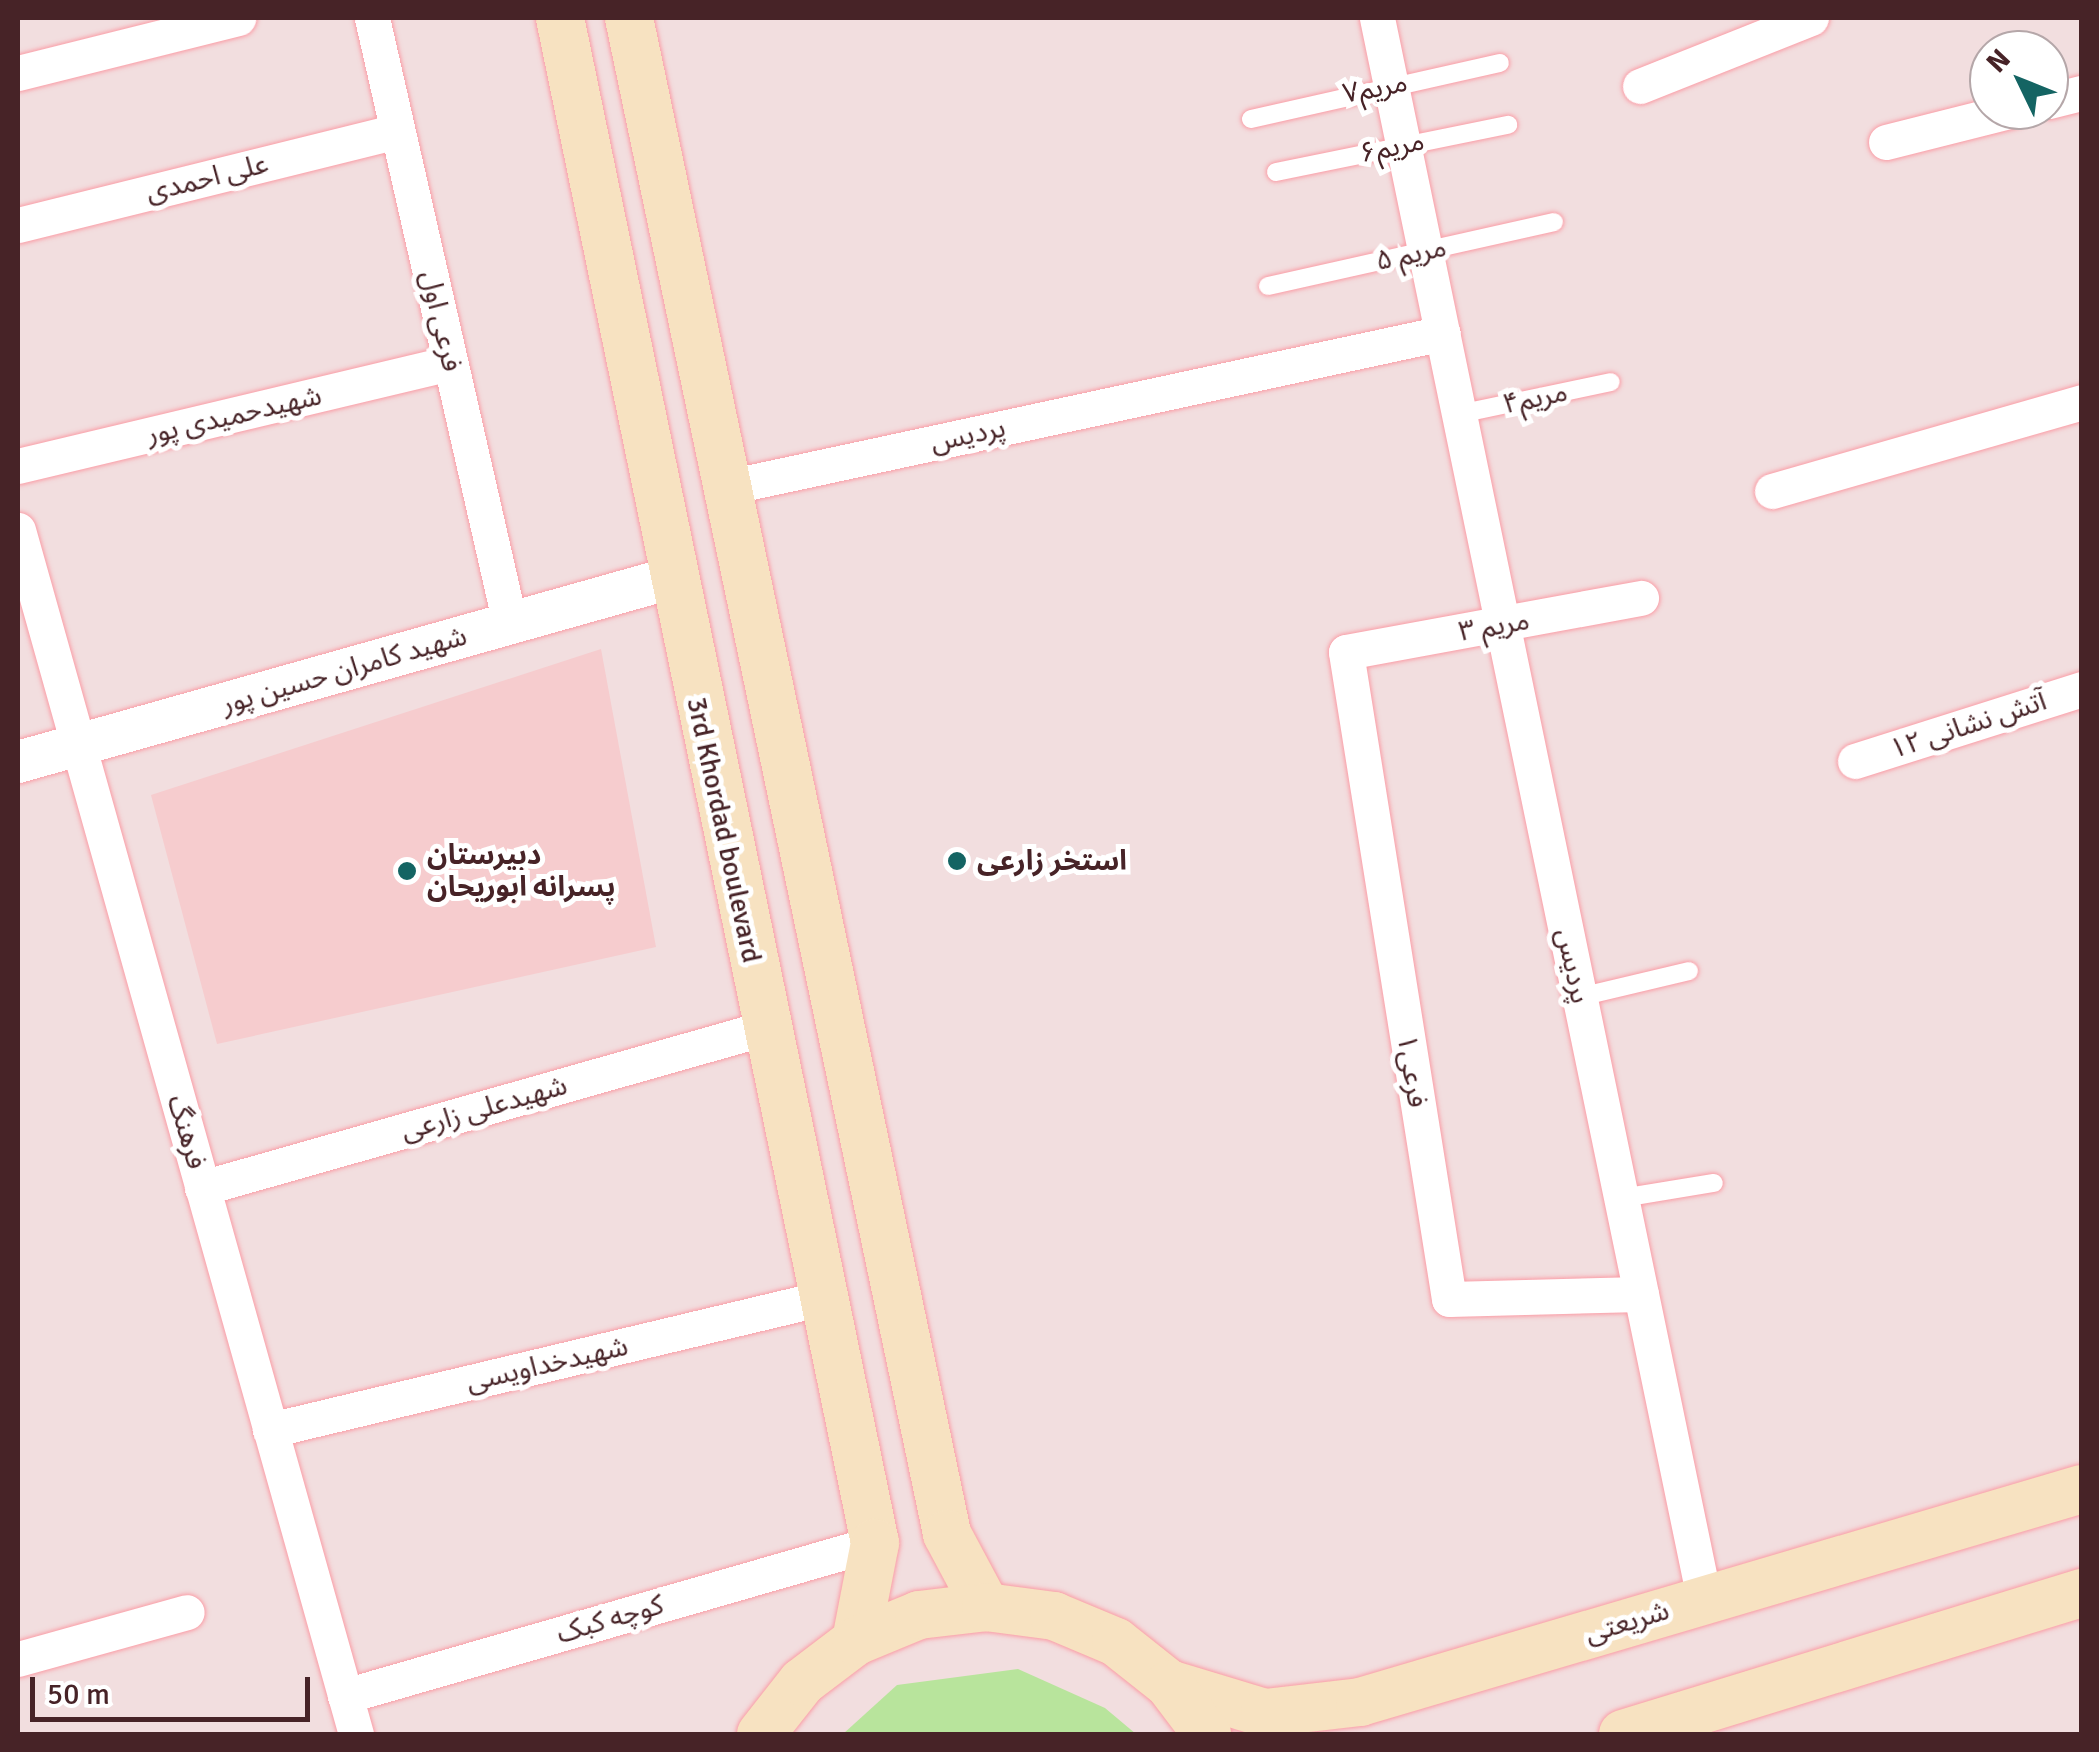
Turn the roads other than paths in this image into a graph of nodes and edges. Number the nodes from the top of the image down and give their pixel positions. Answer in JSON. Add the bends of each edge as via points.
{"nodes":[{"id":1,"x":238,"y":18,"type":"edge"},
{"id":2,"x":372,"y":18,"type":"edge"},
{"id":3,"x":560,"y":18,"type":"edge"},
{"id":4,"x":629,"y":18,"type":"edge"},
{"id":5,"x":1377,"y":18,"type":"edge"},
{"id":6,"x":1811,"y":18,"type":"edge"},
{"id":7,"x":1500,"y":64,"type":"dead end"},
{"id":8,"x":18,"y":73,"type":"edge"},
{"id":9,"x":1391,"y":85,"type":"junction"},
{"id":10,"x":1640,"y":86,"type":"dead end"},
{"id":11,"x":1252,"y":118,"type":"dead end"},
{"id":12,"x":1969,"y":121,"type":"edge"},
{"id":13,"x":1508,"y":125,"type":"dead end"},
{"id":14,"x":398,"y":131,"type":"junction"},
{"id":15,"x":1886,"y":142,"type":"dead end"},
{"id":16,"x":1403,"y":145,"type":"junction"},
{"id":17,"x":1276,"y":172,"type":"dead end"},
{"id":18,"x":1554,"y":222,"type":"dead end"},
{"id":19,"x":18,"y":225,"type":"edge"},
{"id":20,"x":1426,"y":252,"type":"junction"},
{"id":21,"x":1268,"y":286,"type":"dead end"},
{"id":22,"x":1443,"y":333,"type":"junction"},
{"id":23,"x":450,"y":363,"type":"junction"},
{"id":24,"x":1611,"y":382,"type":"dead end"},
{"id":25,"x":2082,"y":402,"type":"edge"},
{"id":26,"x":1460,"y":414,"type":"junction"},
{"id":27,"x":18,"y":466,"type":"edge"},
{"id":28,"x":728,"y":487,"type":"junction"},
{"id":29,"x":1772,"y":491,"type":"dead end"},
{"id":30,"x":18,"y":530,"type":"edge"},
{"id":31,"x":671,"y":578,"type":"junction"},
{"id":32,"x":1641,"y":598,"type":"dead end"},
{"id":33,"x":510,"y":624,"type":"junction"},
{"id":34,"x":1503,"y":624,"type":"junction"},
{"id":35,"x":1346,"y":652,"type":"joint"},
{"id":36,"x":2082,"y":689,"type":"edge"},
{"id":37,"x":78,"y":745,"type":"junction"},
{"id":38,"x":1854,"y":761,"type":"dead end"},
{"id":39,"x":18,"y":762,"type":"edge"},
{"id":40,"x":1689,"y":971,"type":"dead end"},
{"id":41,"x":1580,"y":998,"type":"junction"},
{"id":42,"x":765,"y":1028,"type":"junction"},
{"id":43,"x":1714,"y":1183,"type":"dead end"},
{"id":44,"x":202,"y":1188,"type":"junction"},
{"id":45,"x":1622,"y":1198,"type":"junction"},
{"id":46,"x":1641,"y":1294,"type":"junction"},
{"id":47,"x":823,"y":1298,"type":"junction"},
{"id":48,"x":270,"y":1430,"type":"junction"},
{"id":49,"x":2082,"y":1489,"type":"edge"},
{"id":50,"x":874,"y":1543,"type":"junction"},
{"id":51,"x":2082,"y":1592,"type":"edge"},
{"id":52,"x":1704,"y":1599,"type":"junction"},
{"id":53,"x":986,"y":1607,"type":"junction"},
{"id":54,"x":186,"y":1612,"type":"dead end"},
{"id":55,"x":856,"y":1641,"type":"junction"},
{"id":56,"x":18,"y":1659,"type":"edge"},
{"id":57,"x":1169,"y":1684,"type":"junction"},
{"id":58,"x":345,"y":1696,"type":"junction"},
{"id":59,"x":356,"y":1734,"type":"edge"},
{"id":60,"x":761,"y":1734,"type":"edge"},
{"id":61,"x":1207,"y":1734,"type":"edge"},
{"id":62,"x":1623,"y":1734,"type":"edge"}],
"edges":[{"from":1,"to":8,"type":"street"},
{"from":2,"to":14,"type":"street","name":"فرعی اول"},
{"from":3,"to":31,"type":"main road","name":"3rd Khordad boulevard"},
{"from":4,"to":28,"type":"main road"},
{"from":5,"to":9,"type":"street","name":"پردیس"},
{"from":6,"to":10,"type":"street"},
{"from":7,"to":9,"type":"lane","name":"مریم۷"},
{"from":9,"to":11,"type":"lane","name":"مریم۷"},
{"from":9,"to":16,"type":"street","name":"پردیس"},
{"from":12,"to":15,"type":"street"},
{"from":13,"to":16,"type":"lane","name":"مریم۶"},
{"from":14,"to":19,"type":"street","name":"علی احمدی"},
{"from":14,"to":23,"type":"street","name":"فرعی اول"},
{"from":16,"to":17,"type":"lane","name":"مریم۶"},
{"from":16,"to":20,"type":"street","name":"پردیس"},
{"from":18,"to":20,"type":"lane","name":"مریم ۵"},
{"from":20,"to":21,"type":"lane","name":"مریم ۵"},
{"from":20,"to":22,"type":"street","name":"پردیس"},
{"from":22,"to":26,"type":"street","name":"پردیس"},
{"from":22,"to":28,"type":"street","name":"پردیس"},
{"from":23,"to":27,"type":"street","name":"شهیدحمیدی پور"},
{"from":23,"to":33,"type":"street","name":"فرعی اول"},
{"from":24,"to":26,"type":"lane","name":"مریم۴"},
{"from":25,"to":29,"type":"street"},
{"from":26,"to":34,"type":"street","name":"پردیس"},
{"from":28,"to":53,"type":"main road","via":[[947,1534]]},
{"from":30,"to":37,"type":"street","name":"فرهنگ"},
{"from":31,"to":33,"type":"street","name":"شهید کامران حسین پور"},
{"from":31,"to":42,"type":"main road","name":"3rd Khordad boulevard"},
{"from":32,"to":34,"type":"street","name":"مریم ۳"},
{"from":33,"to":37,"type":"street","name":"شهید کامران حسین پور"},
{"from":34,"to":35,"type":"street","name":"مریم ۳"},
{"from":34,"to":41,"type":"street","name":"پردیس"},
{"from":35,"to":46,"type":"street","name":"فرعی۱","via":[[1449,1299]]},
{"from":36,"to":38,"type":"street","name":"آتش نشانی ۱۲"},
{"from":37,"to":39,"type":"street","name":"شهید کامران حسین پور"},
{"from":37,"to":44,"type":"street","name":"فرهنگ"},
{"from":40,"to":41,"type":"lane"},
{"from":41,"to":45,"type":"street","name":"پردیس"},
{"from":42,"to":44,"type":"street","name":"شهیدعلی زارعی"},
{"from":42,"to":47,"type":"main road","name":"3rd Khordad boulevard"},
{"from":43,"to":45,"type":"lane"},
{"from":44,"to":48,"type":"street","name":"فرهنگ"},
{"from":45,"to":46,"type":"street","name":"پردیس"},
{"from":46,"to":52,"type":"street","name":"پردیس"},
{"from":47,"to":48,"type":"street","name":"شهیدخداویسی"},
{"from":47,"to":50,"type":"main road","name":"3rd Khordad boulevard"},
{"from":48,"to":58,"type":"street","name":"فرهنگ"},
{"from":49,"to":52,"type":"main road","name":"شریعتی"},
{"from":50,"to":55,"type":"main road","name":"3rd Khordad boulevard"},
{"from":50,"to":58,"type":"street","name":"کوچه کبک"},
{"from":51,"to":62,"type":"main road"},
{"from":52,"to":57,"type":"main road","name":"شریعتی","via":[[1360,1702],[1266,1713]]},
{"from":53,"to":55,"type":"main road","via":[[919,1615]]},
{"from":53,"to":57,"type":"main road","via":[[1054,1616],[1116,1642]]},
{"from":54,"to":56,"type":"street"},
{"from":55,"to":60,"type":"main road","via":[[802,1682]]},
{"from":57,"to":61,"type":"main road"},
{"from":58,"to":59,"type":"street","name":"فرهنگ"}]}
